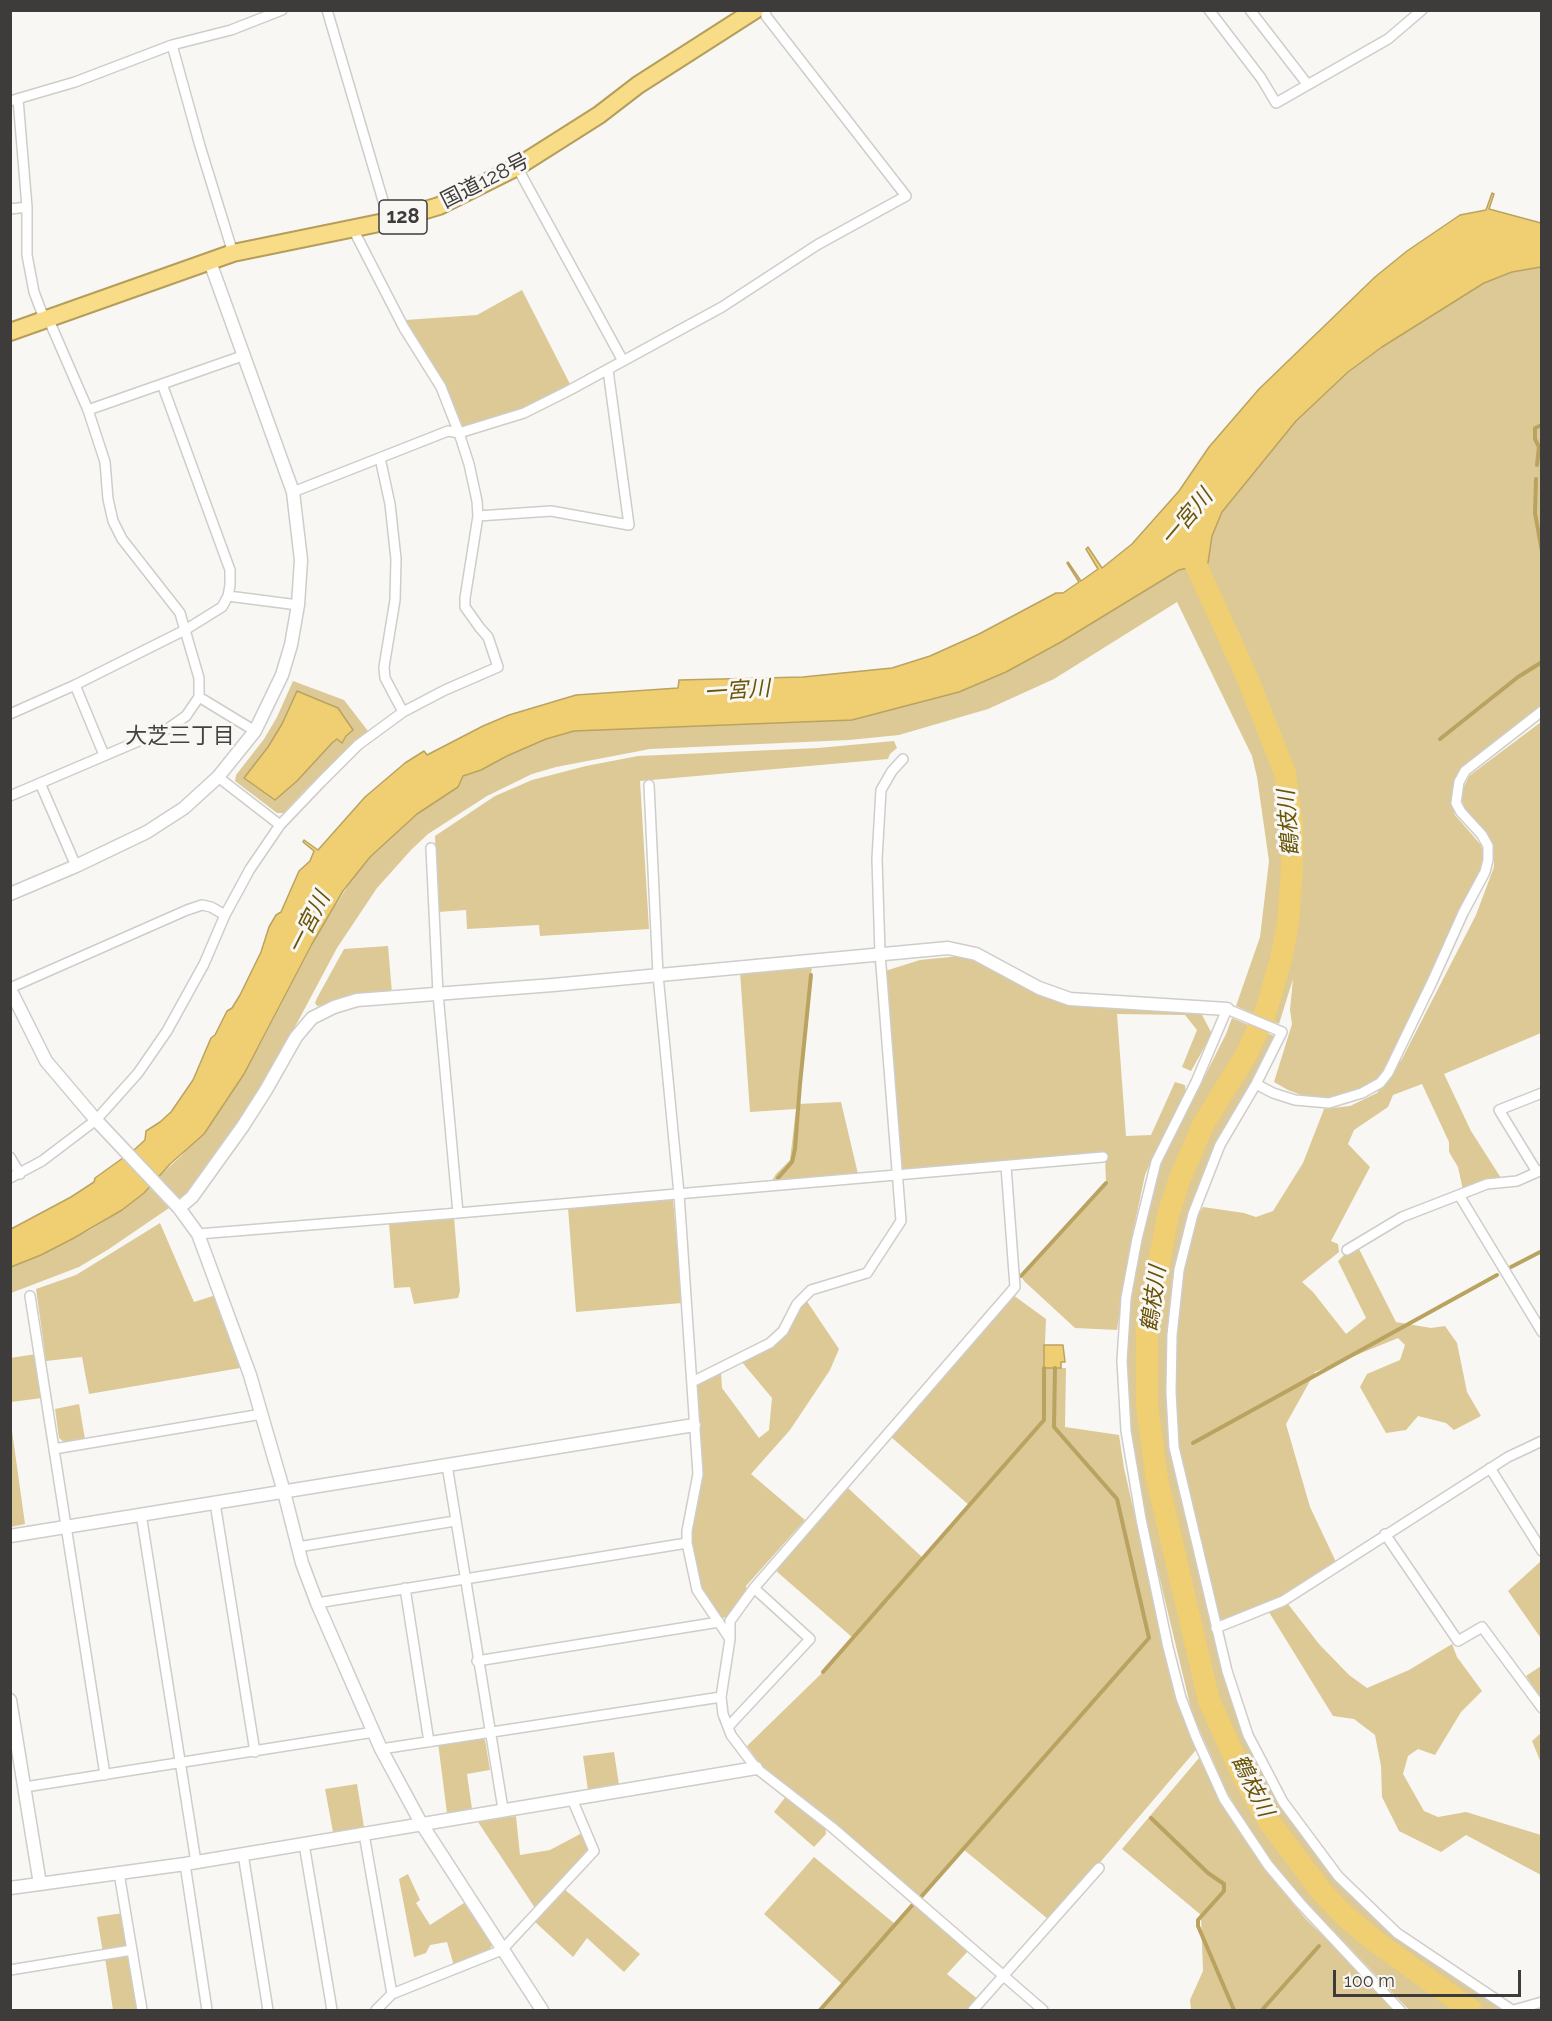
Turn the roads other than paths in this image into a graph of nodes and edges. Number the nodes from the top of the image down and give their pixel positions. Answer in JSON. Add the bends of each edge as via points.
{"nodes":[{"id":1,"x":282,"y":10,"type":"edge"},
{"id":2,"x":327,"y":10,"type":"edge"},
{"id":3,"x":755,"y":10,"type":"edge"},
{"id":4,"x":765,"y":10,"type":"edge"},
{"id":5,"x":1209,"y":10,"type":"edge"},
{"id":6,"x":1250,"y":10,"type":"edge"},
{"id":7,"x":1422,"y":10,"type":"edge"},
{"id":8,"x":172,"y":45,"type":"junction"},
{"id":9,"x":1308,"y":85,"type":"junction"},
{"id":10,"x":14,"y":100,"type":"edge"},
{"id":11,"x":517,"y":167,"type":"junction"},
{"id":12,"x":27,"y":207,"type":"junction"},
{"id":13,"x":10,"y":209,"type":"edge"},
{"id":14,"x":389,"y":221,"type":"junction"},
{"id":15,"x":353,"y":229,"type":"junction"},
{"id":16,"x":233,"y":254,"type":"junction"},
{"id":17,"x":210,"y":262,"type":"junction"},
{"id":18,"x":48,"y":318,"type":"junction"},
{"id":19,"x":10,"y":332,"type":"edge"},
{"id":20,"x":244,"y":355,"type":"junction"},
{"id":21,"x":623,"y":361,"type":"junction"},
{"id":22,"x":608,"y":370,"type":"junction"},
{"id":23,"x":162,"y":384,"type":"junction"},
{"id":24,"x":88,"y":410,"type":"junction"},
{"id":25,"x":459,"y":433,"type":"junction"},
{"id":26,"x":380,"y":459,"type":"junction"},
{"id":27,"x":293,"y":492,"type":"junction"},
{"id":28,"x":478,"y":516,"type":"junction"},
{"id":29,"x":228,"y":596,"type":"junction"},
{"id":30,"x":298,"y":605,"type":"junction"},
{"id":31,"x":186,"y":630,"type":"junction"},
{"id":32,"x":75,"y":685,"type":"junction"},
{"id":33,"x":199,"y":697,"type":"junction"},
{"id":34,"x":1542,"y":711,"type":"edge"},
{"id":35,"x":403,"y":712,"type":"junction"},
{"id":36,"x":10,"y":714,"type":"edge"},
{"id":37,"x":255,"y":731,"type":"junction"},
{"id":38,"x":104,"y":755,"type":"junction"},
{"id":39,"x":903,"y":759,"type":"dead end"},
{"id":40,"x":218,"y":777,"type":"junction"},
{"id":41,"x":40,"y":783,"type":"junction"},
{"id":42,"x":649,"y":785,"type":"dead end"},
{"id":43,"x":10,"y":796,"type":"edge"},
{"id":44,"x":280,"y":825,"type":"junction"},
{"id":45,"x":431,"y":848,"type":"dead end"},
{"id":46,"x":76,"y":866,"type":"junction"},
{"id":47,"x":10,"y":894,"type":"edge"},
{"id":48,"x":225,"y":915,"type":"junction"},
{"id":49,"x":880,"y":953,"type":"junction"},
{"id":50,"x":658,"y":975,"type":"junction"},
{"id":51,"x":10,"y":988,"type":"edge"},
{"id":52,"x":438,"y":994,"type":"junction"},
{"id":53,"x":1231,"y":1011,"type":"junction"},
{"id":54,"x":1256,"y":1084,"type":"junction"},
{"id":55,"x":1542,"y":1094,"type":"edge"},
{"id":56,"x":96,"y":1120,"type":"junction"},
{"id":57,"x":10,"y":1157,"type":"edge"},
{"id":58,"x":1103,"y":1157,"type":"dead end"},
{"id":59,"x":1006,"y":1166,"type":"junction"},
{"id":60,"x":1539,"y":1171,"type":"edge"},
{"id":61,"x":15,"y":1176,"type":"edge"},
{"id":62,"x":899,"y":1176,"type":"junction"},
{"id":63,"x":679,"y":1194,"type":"junction"},
{"id":64,"x":1459,"y":1195,"type":"junction"},
{"id":65,"x":179,"y":1208,"type":"junction"},
{"id":66,"x":458,"y":1214,"type":"junction"},
{"id":67,"x":198,"y":1234,"type":"junction"},
{"id":68,"x":1347,"y":1250,"type":"dead end"},
{"id":69,"x":30,"y":1296,"type":"dead end"},
{"id":70,"x":1542,"y":1332,"type":"edge"},
{"id":71,"x":692,"y":1382,"type":"junction"},
{"id":72,"x":262,"y":1414,"type":"junction"},
{"id":73,"x":694,"y":1425,"type":"junction"},
{"id":74,"x":1542,"y":1441,"type":"edge"},
{"id":75,"x":54,"y":1449,"type":"junction"},
{"id":76,"x":447,"y":1465,"type":"junction"},
{"id":77,"x":1490,"y":1468,"type":"junction"},
{"id":78,"x":284,"y":1492,"type":"junction"},
{"id":79,"x":216,"y":1503,"type":"junction"},
{"id":80,"x":141,"y":1514,"type":"junction"},
{"id":81,"x":455,"y":1521,"type":"junction"},
{"id":82,"x":67,"y":1527,"type":"junction"},
{"id":83,"x":1385,"y":1534,"type":"junction"},
{"id":84,"x":10,"y":1536,"type":"edge"},
{"id":85,"x":687,"y":1543,"type":"junction"},
{"id":86,"x":298,"y":1547,"type":"junction"},
{"id":87,"x":1542,"y":1551,"type":"edge"},
{"id":88,"x":464,"y":1578,"type":"junction"},
{"id":89,"x":405,"y":1588,"type":"junction"},
{"id":90,"x":754,"y":1588,"type":"junction"},
{"id":91,"x":317,"y":1603,"type":"junction"},
{"id":92,"x":719,"y":1622,"type":"junction"},
{"id":93,"x":1216,"y":1628,"type":"junction"},
{"id":94,"x":730,"y":1639,"type":"junction"},
{"id":95,"x":477,"y":1660,"type":"junction"},
{"id":96,"x":721,"y":1697,"type":"junction"},
{"id":97,"x":11,"y":1702,"type":"edge"},
{"id":98,"x":1542,"y":1708,"type":"edge"},
{"id":99,"x":728,"y":1727,"type":"junction"},
{"id":100,"x":374,"y":1732,"type":"junction"},
{"id":101,"x":489,"y":1732,"type":"junction"},
{"id":102,"x":429,"y":1742,"type":"junction"},
{"id":103,"x":381,"y":1749,"type":"junction"},
{"id":104,"x":255,"y":1752,"type":"junction"},
{"id":105,"x":180,"y":1763,"type":"junction"},
{"id":106,"x":756,"y":1768,"type":"junction"},
{"id":107,"x":105,"y":1775,"type":"junction"},
{"id":108,"x":25,"y":1787,"type":"junction"},
{"id":109,"x":572,"y":1798,"type":"junction"},
{"id":110,"x":503,"y":1809,"type":"junction"},
{"id":111,"x":421,"y":1824,"type":"junction"},
{"id":112,"x":364,"y":1834,"type":"junction"},
{"id":113,"x":304,"y":1844,"type":"junction"},
{"id":114,"x":243,"y":1854,"type":"junction"},
{"id":115,"x":190,"y":1863,"type":"junction"},
{"id":116,"x":1099,"y":1868,"type":"dead end"},
{"id":117,"x":119,"y":1873,"type":"junction"},
{"id":118,"x":39,"y":1884,"type":"junction"},
{"id":119,"x":10,"y":1888,"type":"edge"},
{"id":120,"x":132,"y":1950,"type":"junction"},
{"id":121,"x":502,"y":1950,"type":"junction"},
{"id":122,"x":10,"y":1970,"type":"edge"},
{"id":123,"x":1003,"y":1976,"type":"junction"},
{"id":124,"x":392,"y":1994,"type":"junction"},
{"id":125,"x":1542,"y":2002,"type":"edge"},
{"id":126,"x":142,"y":2010,"type":"edge"},
{"id":127,"x":207,"y":2010,"type":"edge"},
{"id":128,"x":268,"y":2010,"type":"edge"},
{"id":129,"x":332,"y":2010,"type":"edge"},
{"id":130,"x":376,"y":2010,"type":"edge"},
{"id":131,"x":542,"y":2010,"type":"edge"},
{"id":132,"x":973,"y":2010,"type":"edge"},
{"id":133,"x":1043,"y":2010,"type":"edge"},
{"id":134,"x":1400,"y":2010,"type":"edge"},
{"id":135,"x":1513,"y":2010,"type":"edge"}],
"edges":[{"from":1,"to":8,"type":"street","via":[[231,30]]},
{"from":2,"to":14,"type":"street"},
{"from":3,"to":11,"type":"highway","name":"国道128号","number":"128"},
{"from":4,"to":21,"type":"street","via":[[906,196],[817,245],[722,307]]},
{"from":5,"to":9,"type":"street","via":[[1276,103]]},
{"from":6,"to":9,"type":"street"},
{"from":7,"to":9,"type":"street","via":[[1388,39]]},
{"from":8,"to":10,"type":"street","via":[[75,82]]},
{"from":8,"to":16,"type":"street"},
{"from":10,"to":12,"type":"street"},
{"from":11,"to":14,"type":"highway","name":"国道128号","number":"128","via":[[439,206]]},
{"from":11,"to":21,"type":"street"},
{"from":12,"to":13,"type":"street"},
{"from":12,"to":18,"type":"street","via":[[27,255],[34,292]]},
{"from":14,"to":15,"type":"highway","name":"国道128号","number":"128"},
{"from":15,"to":16,"type":"highway","name":"国道128号","number":"128"},
{"from":15,"to":25,"type":"street","via":[[404,328],[441,387]]},
{"from":16,"to":17,"type":"highway","name":"国道128号","number":"128"},
{"from":17,"to":18,"type":"highway","name":"国道128号","number":"128"},
{"from":17,"to":20,"type":"street"},
{"from":18,"to":19,"type":"highway","name":"国道128号","number":"128"},
{"from":18,"to":24,"type":"street"},
{"from":20,"to":23,"type":"street"},
{"from":20,"to":27,"type":"street"},
{"from":21,"to":22,"type":"street"},
{"from":22,"to":25,"type":"street","via":[[524,412]]},
{"from":22,"to":28,"type":"street","via":[[629,525],[550,511]]},
{"from":23,"to":24,"type":"street"},
{"from":23,"to":29,"type":"street","via":[[230,570]]},
{"from":24,"to":31,"type":"street","via":[[105,462],[108,499],[122,539],[180,613]]},
{"from":25,"to":26,"type":"street","via":[[448,431]]},
{"from":25,"to":28,"type":"street"},
{"from":26,"to":27,"type":"street"},
{"from":26,"to":35,"type":"street","via":[[396,559],[395,600],[384,667],[385,678]]},
{"from":27,"to":30,"type":"street","via":[[301,560]]},
{"from":28,"to":35,"type":"street","via":[[465,607],[489,637],[498,667]]},
{"from":29,"to":30,"type":"street"},
{"from":29,"to":31,"type":"street","via":[[222,607]]},
{"from":30,"to":37,"type":"street","via":[[282,675]]},
{"from":31,"to":32,"type":"street"},
{"from":31,"to":33,"type":"street","via":[[200,678]]},
{"from":32,"to":36,"type":"street"},
{"from":32,"to":38,"type":"street"},
{"from":33,"to":37,"type":"street"},
{"from":33,"to":38,"type":"street","via":[[186,716],[169,728]]},
{"from":34,"to":54,"type":"street","via":[[1469,768],[1459,782],[1456,803],[1488,846],[1485,872],[1380,1083],[1362,1093],[1329,1102],[1295,1100]]},
{"from":35,"to":44,"type":"street","via":[[358,746]]},
{"from":37,"to":40,"type":"street"},
{"from":38,"to":41,"type":"street"},
{"from":39,"to":49,"type":"street","via":[[881,790],[877,859]]},
{"from":40,"to":44,"type":"street"},
{"from":40,"to":46,"type":"street","via":[[184,808],[147,832]]},
{"from":41,"to":43,"type":"street"},
{"from":41,"to":46,"type":"street"},
{"from":42,"to":50,"type":"street"},
{"from":44,"to":48,"type":"street"},
{"from":45,"to":52,"type":"street"},
{"from":46,"to":47,"type":"street"},
{"from":48,"to":51,"type":"street","via":[[202,905]]},
{"from":48,"to":56,"type":"street","via":[[204,964],[167,1031],[138,1073]]},
{"from":49,"to":50,"type":"street"},
{"from":49,"to":53,"type":"street","via":[[948,948],[976,954],[1039,988],[1070,999]]},
{"from":49,"to":62,"type":"street"},
{"from":50,"to":52,"type":"street"},
{"from":50,"to":63,"type":"street"},
{"from":51,"to":56,"type":"street","via":[[46,1061]]},
{"from":52,"to":65,"type":"street","via":[[357,1000],[312,1018],[296,1037],[243,1126],[192,1197]]},
{"from":52,"to":66,"type":"street"},
{"from":53,"to":54,"type":"street","via":[[1282,1032]]},
{"from":53,"to":134,"type":"street","via":[[1156,1162],[1125,1298],[1122,1361],[1126,1431],[1137,1497],[1181,1698],[1224,1799],[1268,1865]]},
{"from":54,"to":93,"type":"street","via":[[1220,1145],[1193,1214],[1179,1269],[1172,1335],[1174,1447]]},
{"from":55,"to":60,"type":"street","via":[[1499,1110]]},
{"from":56,"to":61,"type":"street","via":[[58,1150]]},
{"from":56,"to":65,"type":"street"},
{"from":57,"to":61,"type":"street"},
{"from":58,"to":59,"type":"street"},
{"from":59,"to":62,"type":"street"},
{"from":59,"to":90,"type":"street","via":[[1016,1287]]},
{"from":60,"to":64,"type":"street","via":[[1517,1181],[1487,1184]]},
{"from":62,"to":63,"type":"street"},
{"from":62,"to":71,"type":"street","via":[[901,1221],[867,1273],[811,1290],[797,1304],[783,1331],[770,1342]]},
{"from":63,"to":66,"type":"street"},
{"from":63,"to":71,"type":"street"},
{"from":64,"to":68,"type":"street","via":[[1402,1217]]},
{"from":64,"to":70,"type":"street"},
{"from":65,"to":67,"type":"street"},
{"from":66,"to":67,"type":"street"},
{"from":67,"to":72,"type":"street"},
{"from":69,"to":75,"type":"street"},
{"from":71,"to":73,"type":"street"},
{"from":72,"to":75,"type":"street"},
{"from":72,"to":78,"type":"street"},
{"from":73,"to":76,"type":"street"},
{"from":73,"to":85,"type":"street","via":[[698,1474]]},
{"from":74,"to":77,"type":"street"},
{"from":75,"to":82,"type":"street"},
{"from":76,"to":78,"type":"street"},
{"from":76,"to":81,"type":"street"},
{"from":77,"to":83,"type":"street"},
{"from":77,"to":87,"type":"street"},
{"from":78,"to":79,"type":"street"},
{"from":78,"to":86,"type":"street"},
{"from":79,"to":80,"type":"street"},
{"from":79,"to":104,"type":"street"},
{"from":80,"to":82,"type":"street"},
{"from":80,"to":105,"type":"street"},
{"from":81,"to":86,"type":"street"},
{"from":81,"to":88,"type":"street"},
{"from":82,"to":84,"type":"street"},
{"from":82,"to":107,"type":"street"},
{"from":83,"to":93,"type":"street","via":[[1283,1601]]},
{"from":83,"to":98,"type":"street","via":[[1458,1641],[1482,1627]]},
{"from":85,"to":88,"type":"street"},
{"from":85,"to":92,"type":"street","via":[[697,1590]]},
{"from":86,"to":91,"type":"street"},
{"from":88,"to":89,"type":"street"},
{"from":88,"to":95,"type":"street"},
{"from":89,"to":91,"type":"street"},
{"from":89,"to":102,"type":"street"},
{"from":90,"to":94,"type":"street","via":[[730,1621]]},
{"from":90,"to":99,"type":"street","via":[[810,1639]]},
{"from":91,"to":100,"type":"street"},
{"from":92,"to":94,"type":"street"},
{"from":92,"to":95,"type":"street"},
{"from":93,"to":135,"type":"street","via":[[1248,1736],[1283,1802],[1338,1876],[1397,1933]]},
{"from":94,"to":96,"type":"street"},
{"from":95,"to":101,"type":"street"},
{"from":96,"to":99,"type":"street"},
{"from":96,"to":101,"type":"street"},
{"from":97,"to":108,"type":"street"},
{"from":99,"to":106,"type":"street"},
{"from":100,"to":103,"type":"street"},
{"from":100,"to":104,"type":"street"},
{"from":101,"to":102,"type":"street"},
{"from":101,"to":110,"type":"street"},
{"from":102,"to":103,"type":"street"},
{"from":103,"to":111,"type":"street"},
{"from":104,"to":105,"type":"street"},
{"from":105,"to":107,"type":"street"},
{"from":105,"to":115,"type":"street"},
{"from":106,"to":109,"type":"street"},
{"from":106,"to":123,"type":"street","via":[[833,1828]]},
{"from":107,"to":108,"type":"street"},
{"from":108,"to":118,"type":"street"},
{"from":109,"to":110,"type":"street"},
{"from":109,"to":121,"type":"street","via":[[594,1851]]},
{"from":110,"to":111,"type":"street"},
{"from":111,"to":112,"type":"street"},
{"from":111,"to":121,"type":"street"},
{"from":112,"to":113,"type":"street"},
{"from":112,"to":124,"type":"street"},
{"from":113,"to":114,"type":"street"},
{"from":113,"to":129,"type":"street"},
{"from":114,"to":115,"type":"street"},
{"from":114,"to":128,"type":"street"},
{"from":115,"to":117,"type":"street"},
{"from":115,"to":127,"type":"street"},
{"from":116,"to":123,"type":"street"},
{"from":117,"to":118,"type":"street"},
{"from":117,"to":120,"type":"street"},
{"from":118,"to":119,"type":"street"},
{"from":120,"to":122,"type":"street"},
{"from":120,"to":126,"type":"street"},
{"from":121,"to":124,"type":"street"},
{"from":121,"to":131,"type":"street"},
{"from":123,"to":132,"type":"street"},
{"from":123,"to":133,"type":"street"},
{"from":124,"to":130,"type":"street"},
{"from":125,"to":135,"type":"street"}]}
